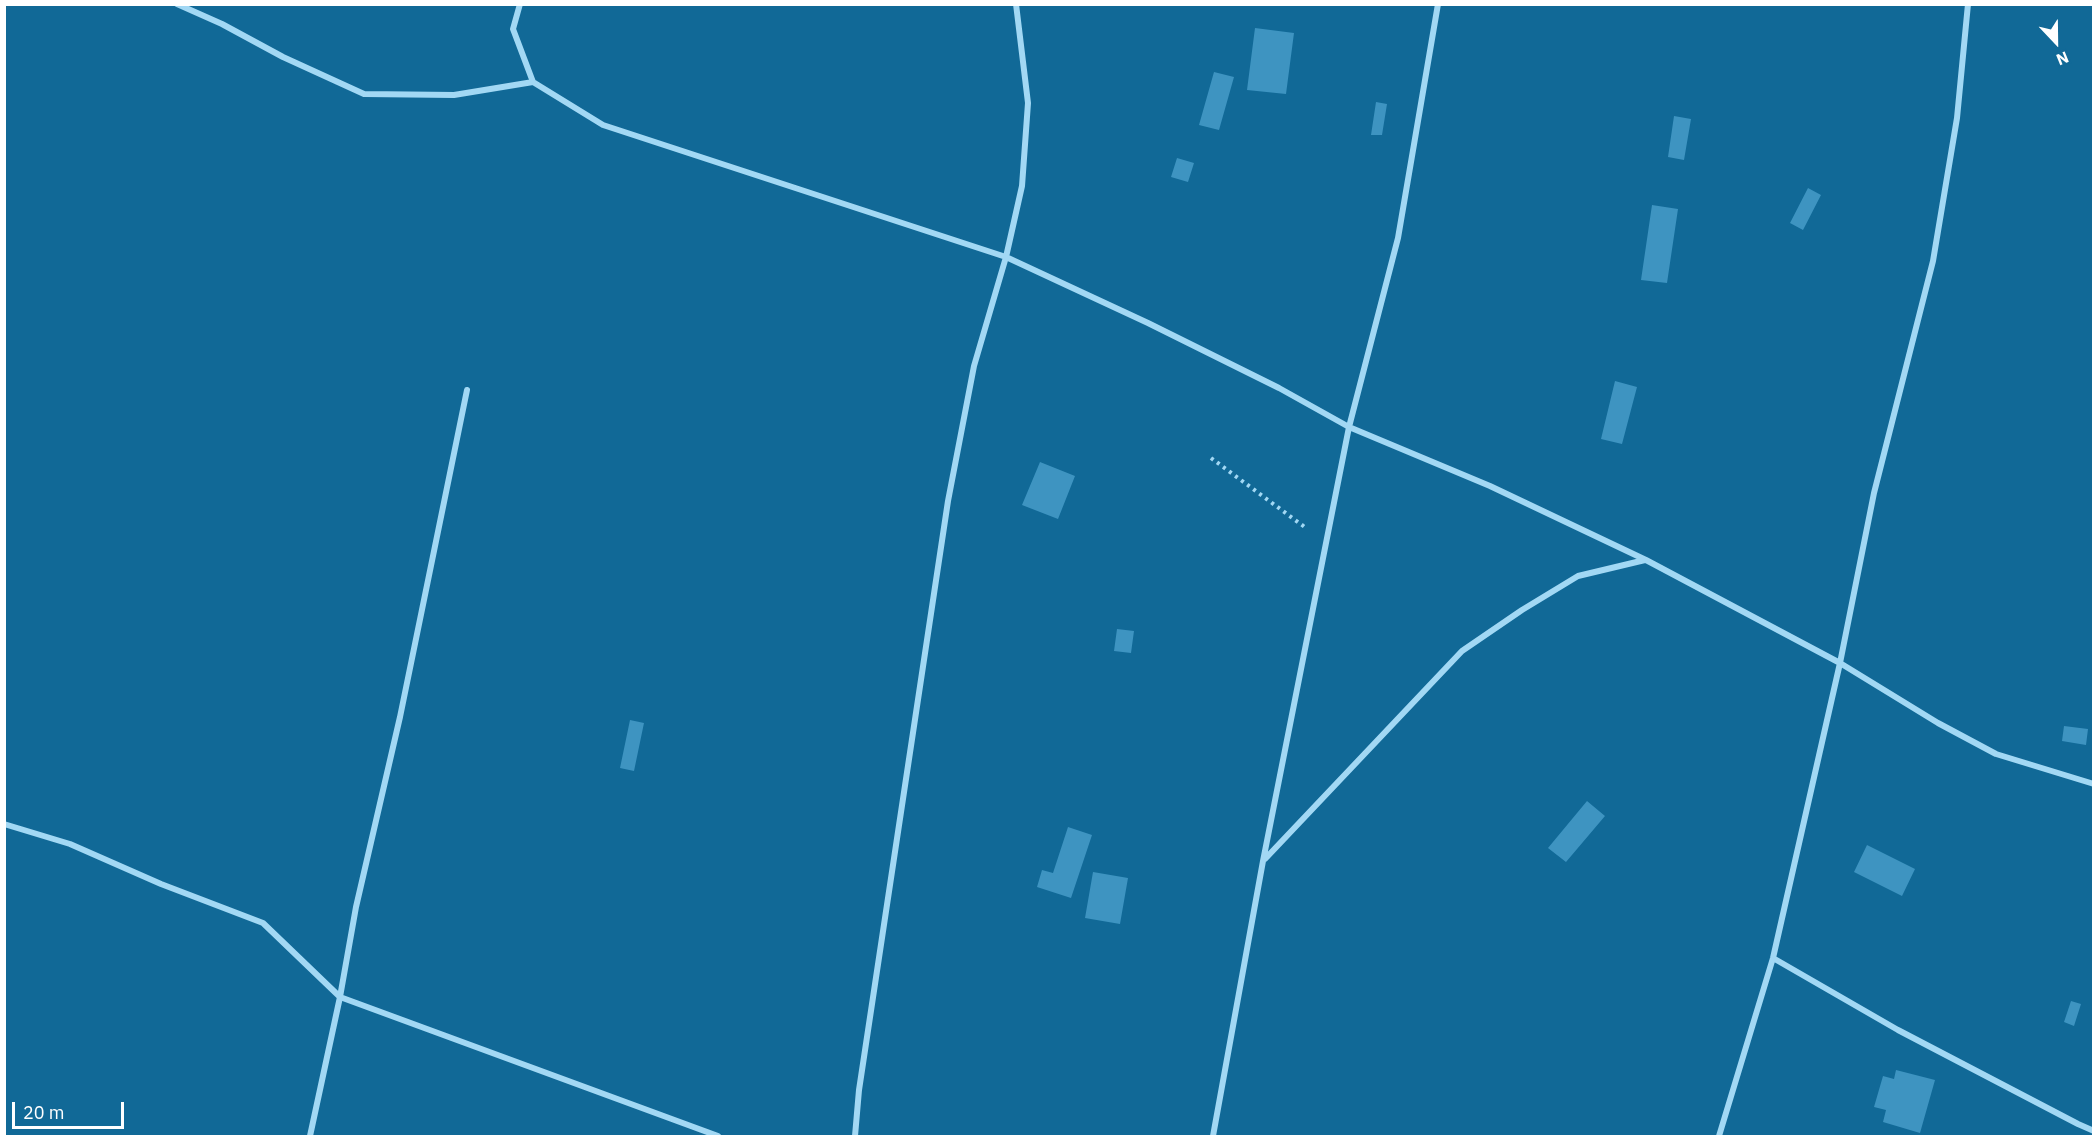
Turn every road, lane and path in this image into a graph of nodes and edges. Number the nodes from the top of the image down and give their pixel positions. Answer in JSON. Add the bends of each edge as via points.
{"nodes":[{"id":1,"x":177,"y":4,"type":"edge"},
{"id":2,"x":520,"y":4,"type":"edge"},
{"id":3,"x":1016,"y":4,"type":"edge"},
{"id":4,"x":1438,"y":4,"type":"edge"},
{"id":5,"x":1968,"y":4,"type":"edge"},
{"id":6,"x":533,"y":82,"type":"junction"},
{"id":7,"x":1006,"y":257,"type":"junction"},
{"id":8,"x":467,"y":390,"type":"dead end"},
{"id":9,"x":1349,"y":427,"type":"junction"},
{"id":10,"x":1211,"y":458,"type":"dead end"},
{"id":11,"x":1326,"y":543,"type":"junction"},
{"id":12,"x":1646,"y":560,"type":"junction"},
{"id":13,"x":1840,"y":663,"type":"junction"},
{"id":14,"x":2094,"y":784,"type":"edge"},
{"id":15,"x":4,"y":824,"type":"edge"},
{"id":16,"x":1263,"y":861,"type":"junction"},
{"id":17,"x":1773,"y":958,"type":"junction"},
{"id":18,"x":340,"y":997,"type":"junction"},
{"id":19,"x":2094,"y":1131,"type":"edge"},
{"id":20,"x":310,"y":1137,"type":"edge"},
{"id":21,"x":718,"y":1137,"type":"edge"},
{"id":22,"x":855,"y":1137,"type":"edge"},
{"id":23,"x":1212,"y":1137,"type":"edge"},
{"id":24,"x":1719,"y":1137,"type":"edge"}],
"edges":[{"from":1,"to":6,"type":"street","via":[[364,94],[454,94]]},
{"from":2,"to":6,"type":"street","via":[[513,28]]},
{"from":3,"to":7,"type":"street","via":[[1028,103],[1022,186]]},
{"from":4,"to":9,"type":"street","via":[[1398,238]]},
{"from":5,"to":13,"type":"street","via":[[1957,118],[1934,261],[1874,493]]},
{"from":6,"to":7,"type":"street","via":[[603,125]]},
{"from":7,"to":9,"type":"street","via":[[1148,323]]},
{"from":7,"to":22,"type":"street","via":[[974,366],[948,501]]},
{"from":8,"to":18,"type":"street"},
{"from":9,"to":11,"type":"street"},
{"from":9,"to":12,"type":"street","via":[[1490,486]]},
{"from":10,"to":11,"type":"path"},
{"from":11,"to":16,"type":"street"},
{"from":12,"to":13,"type":"street"},
{"from":12,"to":16,"type":"street","via":[[1578,576],[1462,651]]},
{"from":13,"to":14,"type":"street","via":[[1996,754]]},
{"from":13,"to":17,"type":"street"},
{"from":15,"to":18,"type":"street","via":[[70,844],[264,923]]},
{"from":16,"to":23,"type":"street"},
{"from":17,"to":19,"type":"street","via":[[1898,1029]]},
{"from":17,"to":24,"type":"street"},
{"from":18,"to":20,"type":"street"},
{"from":18,"to":21,"type":"street"}]}
